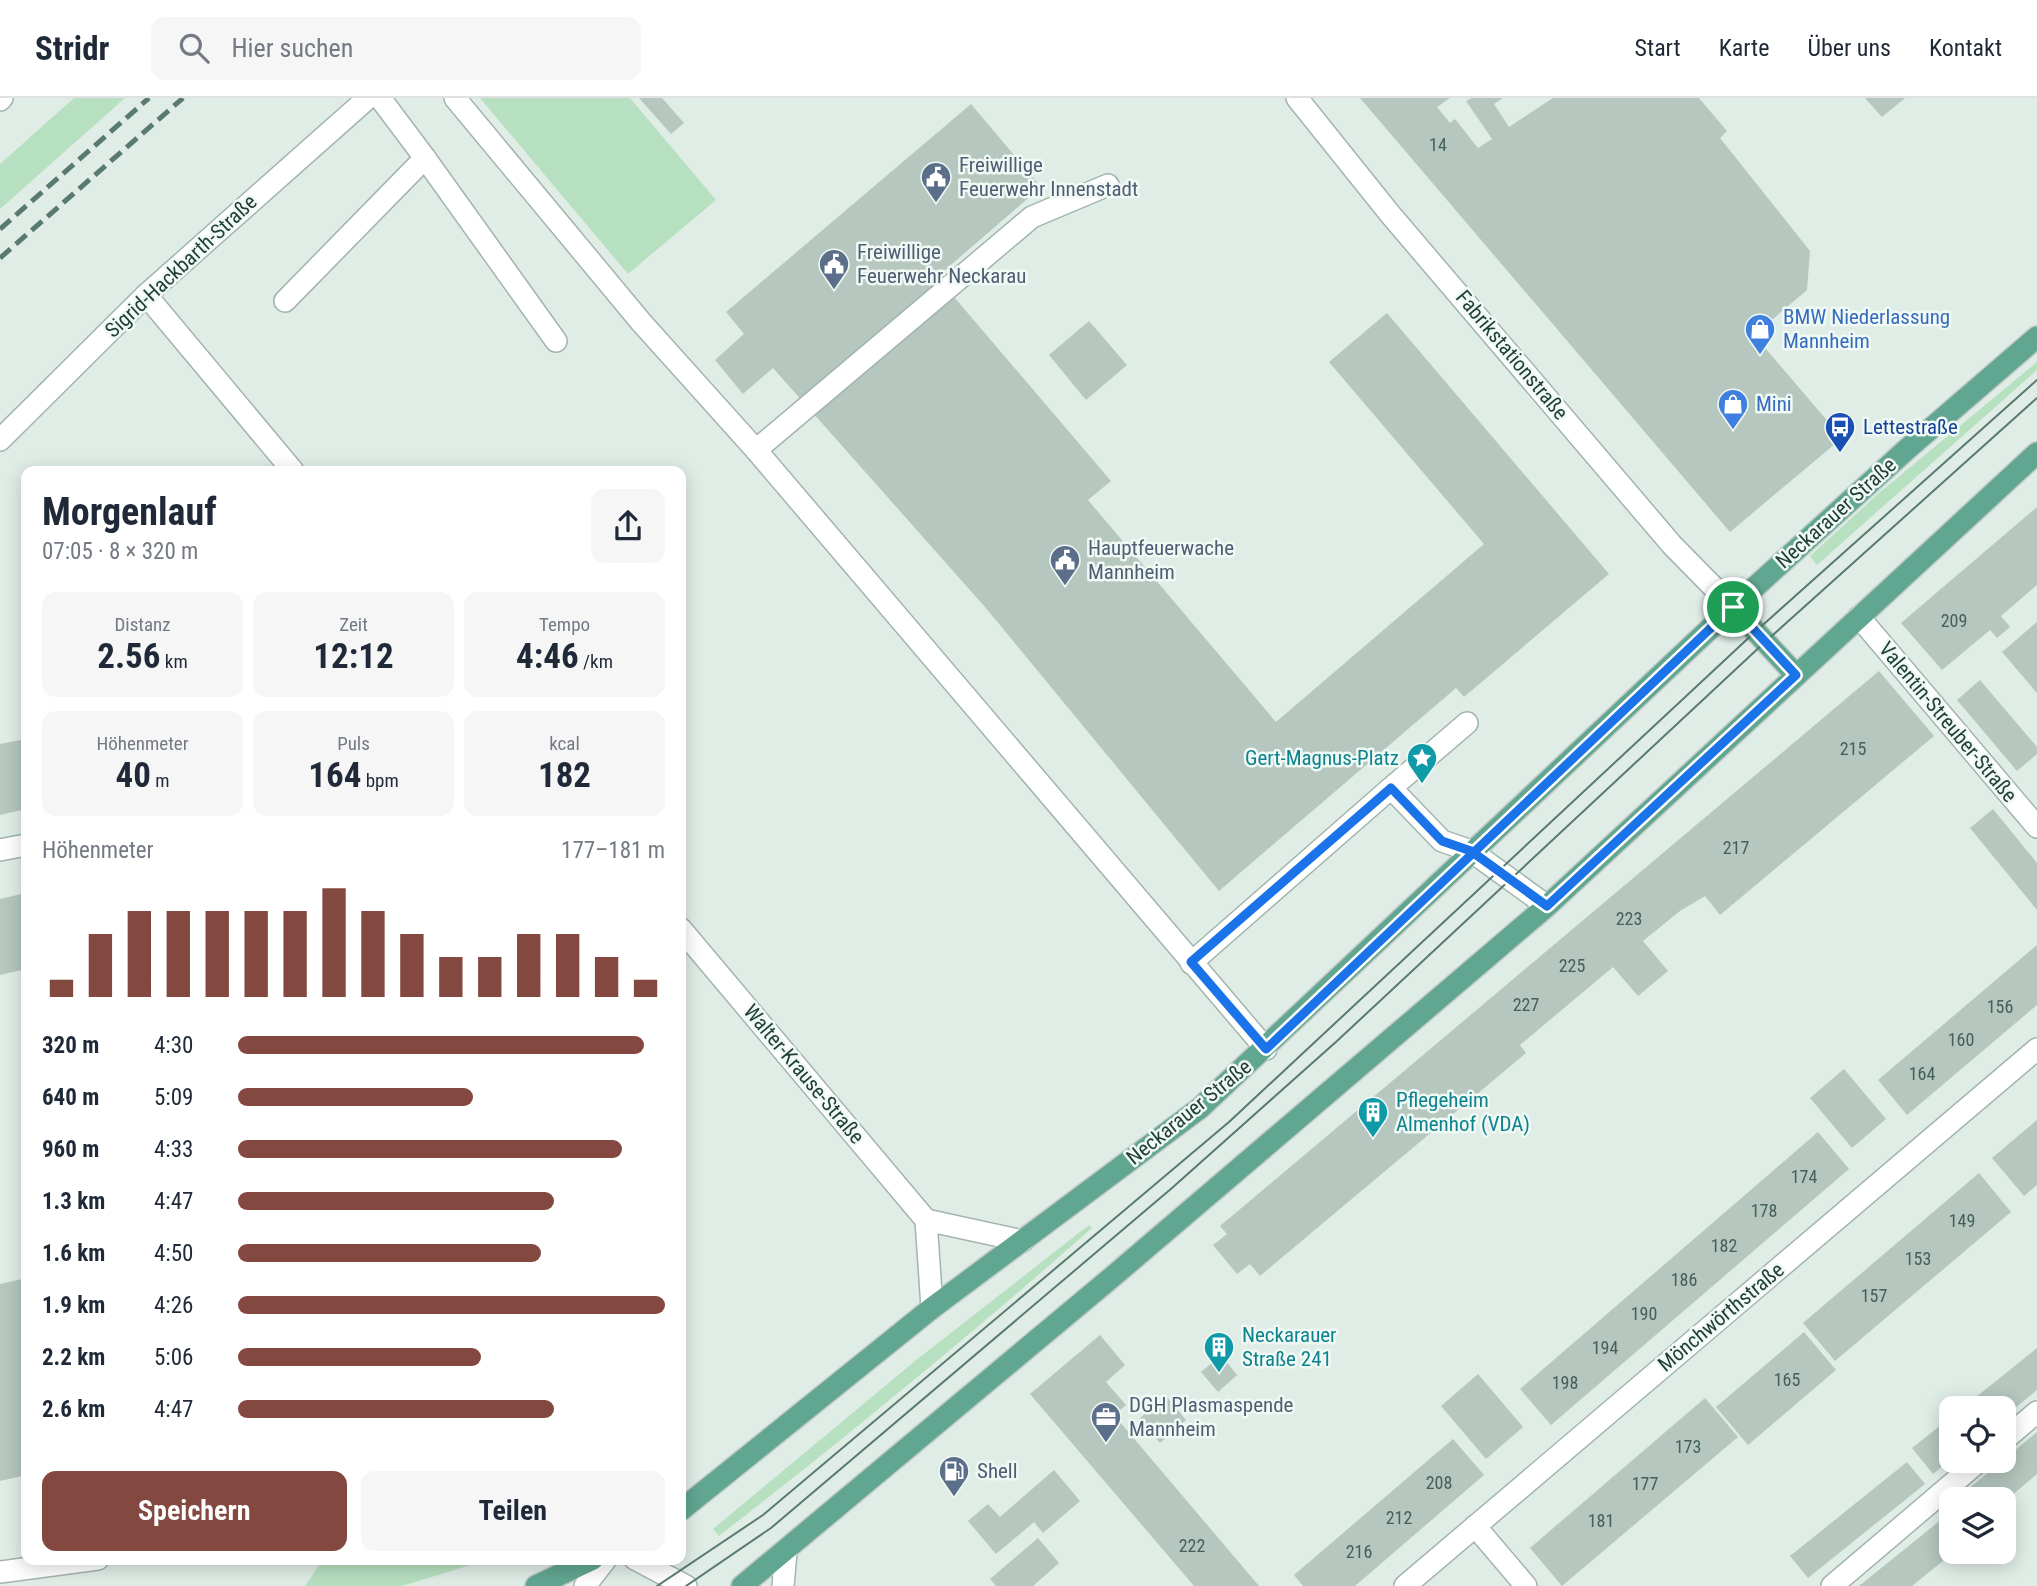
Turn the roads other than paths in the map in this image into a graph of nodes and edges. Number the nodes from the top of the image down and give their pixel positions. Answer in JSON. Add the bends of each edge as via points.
{"nodes":[{"id":1,"x":368,"y":98,"type":"edge"},
{"id":2,"x":380,"y":98,"type":"edge"},
{"id":3,"x":455,"y":98,"type":"edge"},
{"id":4,"x":1297,"y":98,"type":"edge"},
{"id":5,"x":425,"y":158,"type":"junction"},
{"id":6,"x":1108,"y":185,"type":"dead end"},
{"id":7,"x":146,"y":295,"type":"junction"},
{"id":8,"x":285,"y":300,"type":"dead end"},
{"id":9,"x":2037,"y":337,"type":"edge"},
{"id":10,"x":556,"y":341,"type":"dead end"},
{"id":11,"x":0,"y":440,"type":"edge"},
{"id":12,"x":756,"y":450,"type":"junction"},
{"id":13,"x":2037,"y":453,"type":"edge"},
{"id":14,"x":289,"y":466,"type":"edge"},
{"id":15,"x":1733,"y":607,"type":"junction"},
{"id":16,"x":1859,"y":617,"type":"junction"},
{"id":17,"x":1796,"y":675,"type":"junction"},
{"id":18,"x":1467,"y":723,"type":"dead end"},
{"id":19,"x":1391,"y":788,"type":"junction"},
{"id":20,"x":2037,"y":827,"type":"edge"},
{"id":21,"x":21,"y":846,"type":"edge"},
{"id":22,"x":0,"y":850,"type":"edge"},
{"id":23,"x":1471,"y":851,"type":"junction"},
{"id":24,"x":1547,"y":906,"type":"junction"},
{"id":25,"x":686,"y":935,"type":"edge"},
{"id":26,"x":1191,"y":962,"type":"junction"},
{"id":27,"x":1266,"y":1049,"type":"junction"},
{"id":28,"x":2037,"y":1049,"type":"edge"},
{"id":29,"x":926,"y":1220,"type":"junction"},
{"id":30,"x":1023,"y":1241,"type":"junction"},
{"id":31,"x":932,"y":1308,"type":"junction"},
{"id":32,"x":2037,"y":1412,"type":"edge"},
{"id":33,"x":2016,"y":1430,"type":"edge"},
{"id":34,"x":1965,"y":1473,"type":"edge"},
{"id":35,"x":686,"y":1511,"type":"edge"},
{"id":36,"x":1475,"y":1526,"type":"junction"},
{"id":37,"x":786,"y":1552,"type":"junction"},
{"id":38,"x":53,"y":1565,"type":"edge"},
{"id":39,"x":580,"y":1565,"type":"edge"},
{"id":40,"x":602,"y":1565,"type":"edge"},
{"id":41,"x":0,"y":1572,"type":"edge"},
{"id":42,"x":660,"y":1572,"type":"edge"},
{"id":43,"x":536,"y":1586,"type":"edge"},
{"id":44,"x":586,"y":1586,"type":"edge"},
{"id":45,"x":686,"y":1586,"type":"edge"},
{"id":46,"x":742,"y":1586,"type":"edge"},
{"id":47,"x":783,"y":1586,"type":"edge"},
{"id":48,"x":1405,"y":1586,"type":"edge"},
{"id":49,"x":1526,"y":1586,"type":"edge"},
{"id":50,"x":1832,"y":1586,"type":"edge"}],
"edges":[{"from":1,"to":7,"type":"street","name":"Sigrid-Hackbarth-Straße"},
{"from":2,"to":5,"type":"street"},
{"from":3,"to":12,"type":"street","via":[[641,322]]},
{"from":4,"to":15,"type":"street","name":"Fabrikstationstraße","via":[[1672,545]]},
{"from":5,"to":8,"type":"street"},
{"from":5,"to":10,"type":"street"},
{"from":6,"to":12,"type":"street","via":[[1032,217]]},
{"from":7,"to":11,"type":"street","name":"Sigrid-Hackbarth-Straße"},
{"from":7,"to":14,"type":"street"},
{"from":9,"to":15,"type":"main road","name":"Neckarauer Straße"},
{"from":12,"to":26,"type":"street"},
{"from":13,"to":16,"type":"main road"},
{"from":15,"to":17,"type":"main road"},
{"from":15,"to":23,"type":"main road","name":"Neckarauer Straße"},
{"from":16,"to":17,"type":"main road"},
{"from":16,"to":20,"type":"street","name":"Valentin-Streuber-Straße"},
{"from":17,"to":24,"type":"main road"},
{"from":18,"to":19,"type":"street"},
{"from":19,"to":23,"type":"street","via":[[1442,841]]},
{"from":19,"to":26,"type":"street"},
{"from":21,"to":22,"type":"street"},
{"from":23,"to":24,"type":"street"},
{"from":23,"to":27,"type":"main road","name":"Neckarauer Straße"},
{"from":24,"to":37,"type":"main road"},
{"from":25,"to":29,"type":"street","name":"Walter-Krause-Straße"},
{"from":26,"to":27,"type":"street"},
{"from":27,"to":30,"type":"main road","name":"Neckarauer Straße","via":[[1200,1108]]},
{"from":28,"to":36,"type":"street","name":"Mönchwörthstraße"},
{"from":29,"to":30,"type":"street"},
{"from":29,"to":31,"type":"street"},
{"from":30,"to":31,"type":"main road","name":"Neckarauer Straße"},
{"from":31,"to":35,"type":"main road","name":"Neckarauer Straße"},
{"from":32,"to":33,"type":"street"},
{"from":34,"to":50,"type":"street"},
{"from":36,"to":48,"type":"street","name":"Mönchwörthstraße"},
{"from":36,"to":49,"type":"street"},
{"from":37,"to":46,"type":"main road"},
{"from":37,"to":47,"type":"street"},
{"from":38,"to":41,"type":"street"},
{"from":39,"to":43,"type":"main road"},
{"from":40,"to":44,"type":"street"},
{"from":42,"to":45,"type":"street"}]}
